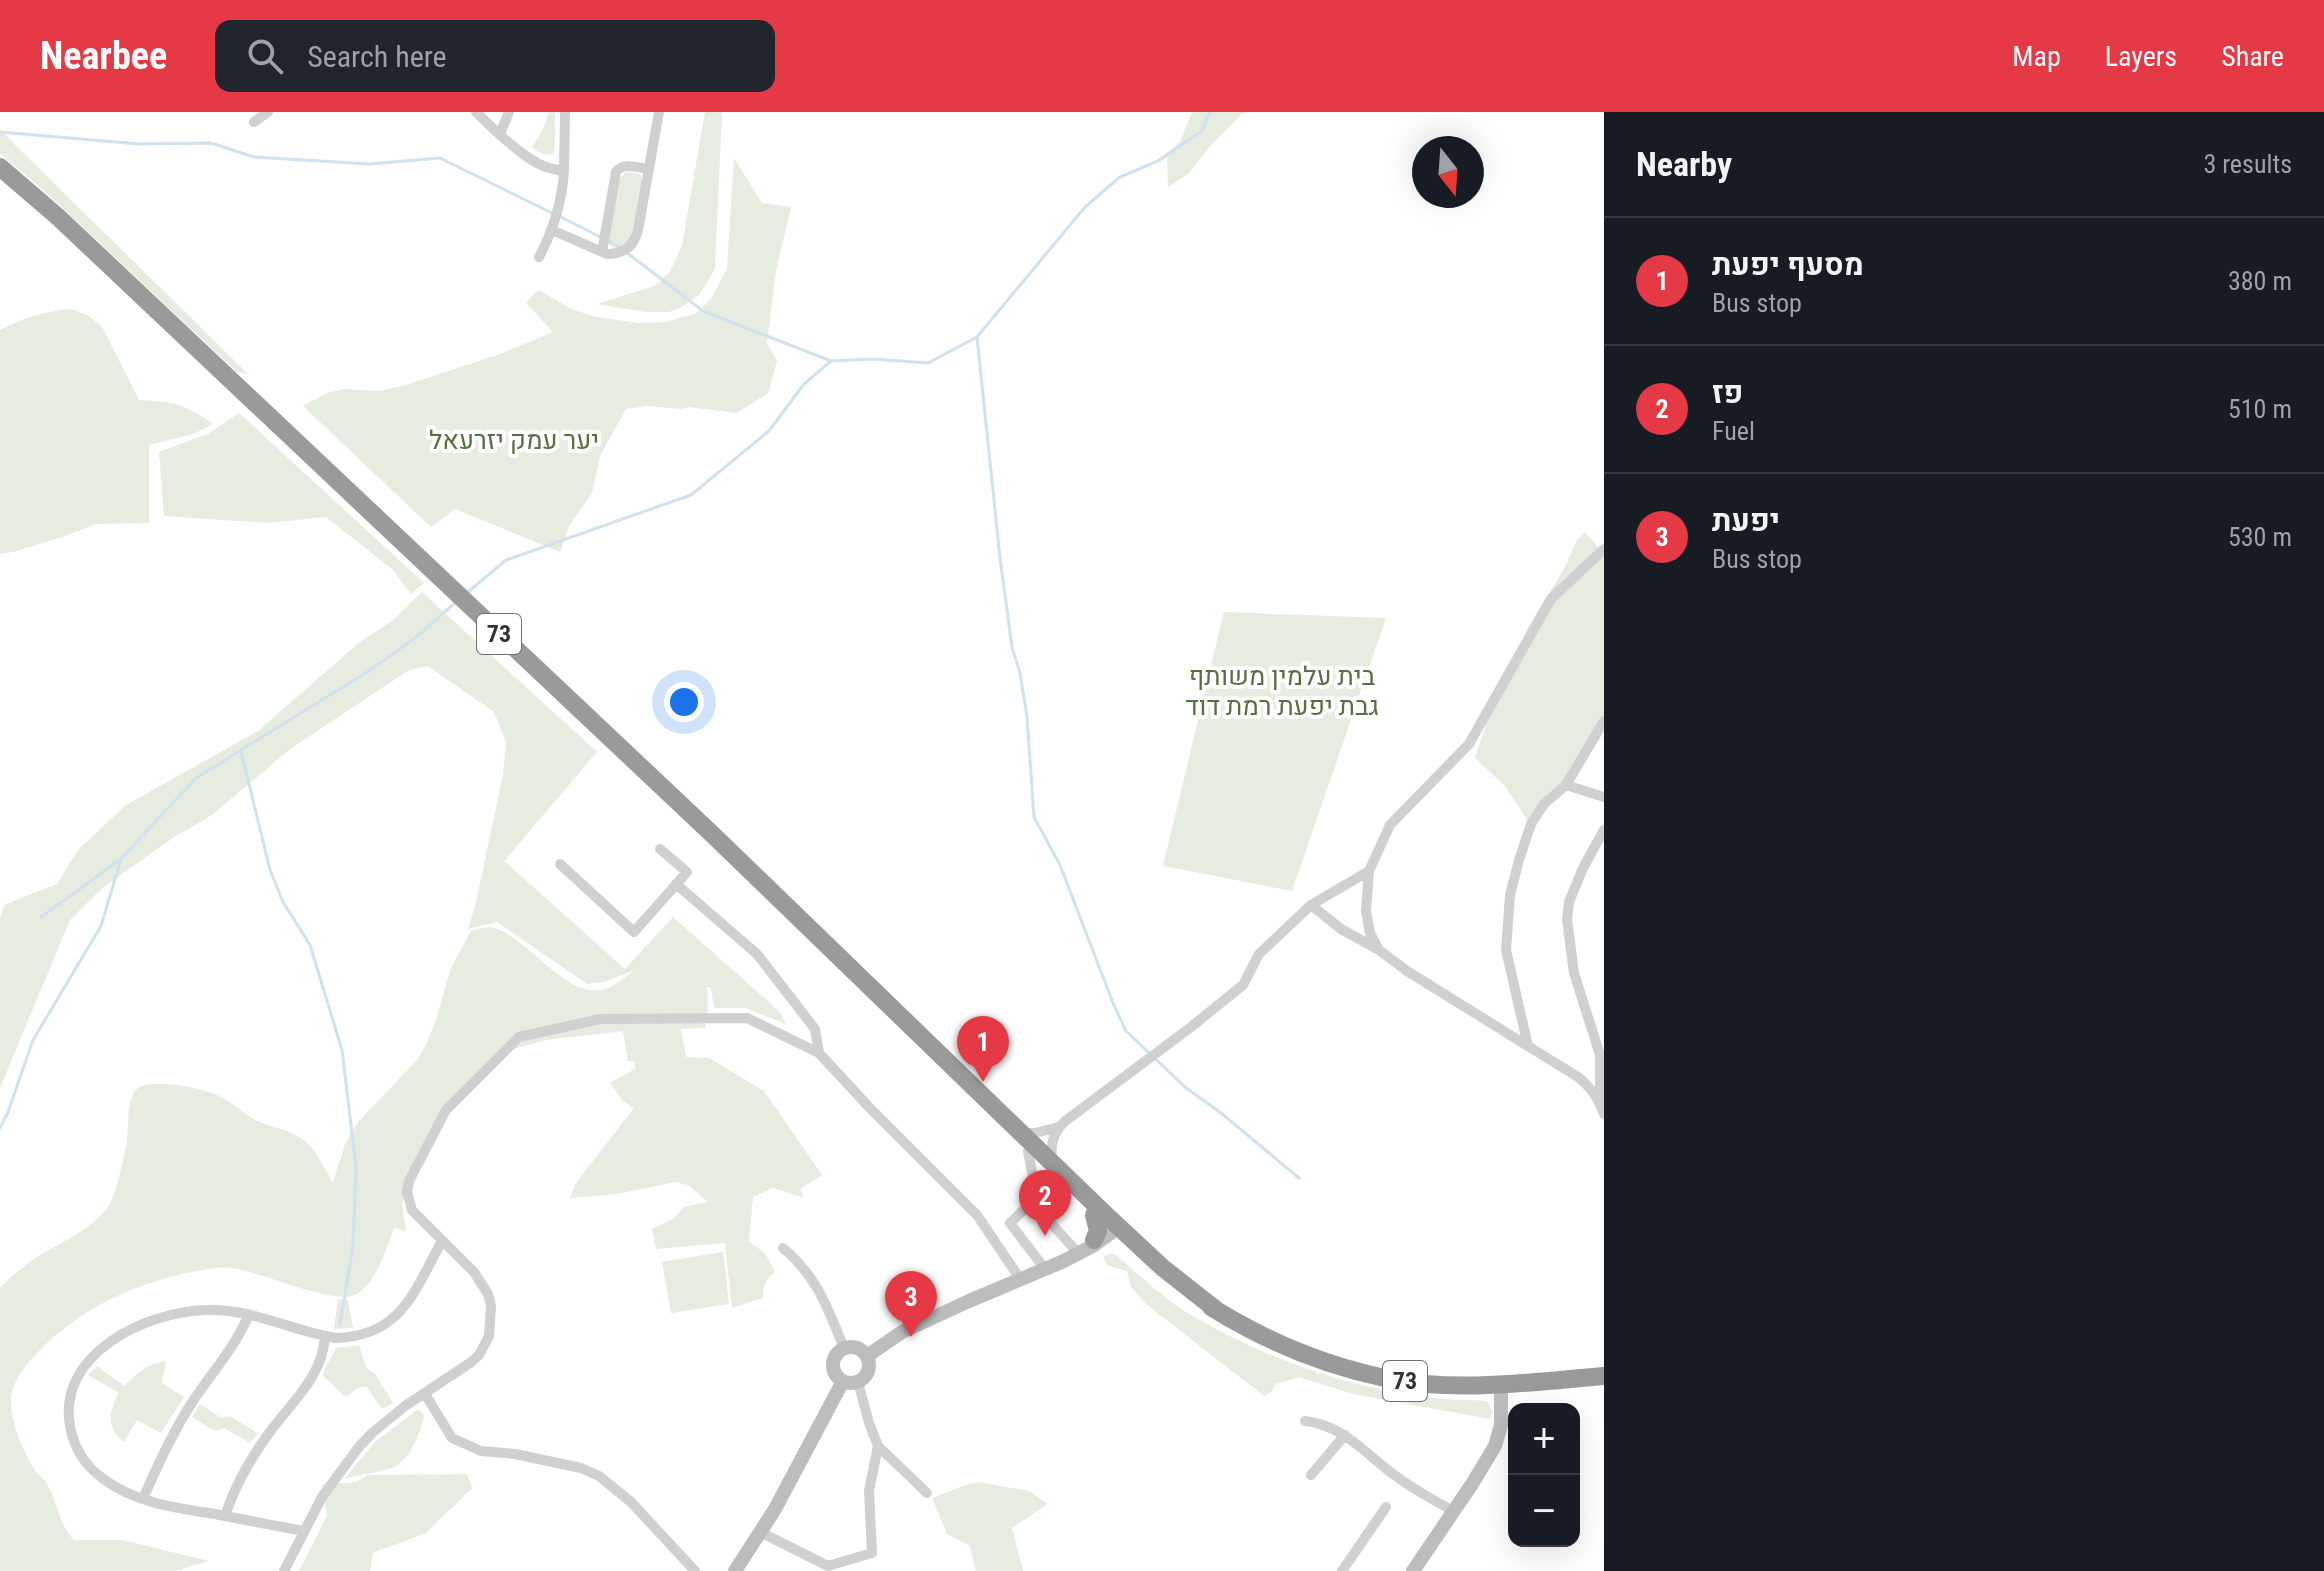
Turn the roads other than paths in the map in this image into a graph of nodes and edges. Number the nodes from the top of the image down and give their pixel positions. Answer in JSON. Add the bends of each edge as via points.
{"nodes":[{"id":1,"x":268,"y":112,"type":"edge"},
{"id":2,"x":476,"y":112,"type":"edge"},
{"id":3,"x":509,"y":112,"type":"edge"},
{"id":4,"x":565,"y":112,"type":"edge"},
{"id":5,"x":659,"y":112,"type":"edge"},
{"id":6,"x":254,"y":122,"type":"dead end"},
{"id":7,"x":500,"y":134,"type":"junction"},
{"id":8,"x":0,"y":167,"type":"edge"},
{"id":9,"x":649,"y":169,"type":"junction"},
{"id":10,"x":564,"y":171,"type":"junction"},
{"id":11,"x":0,"y":175,"type":"edge"},
{"id":12,"x":58,"y":217,"type":"junction"},
{"id":13,"x":552,"y":230,"type":"junction"},
{"id":14,"x":602,"y":252,"type":"junction"},
{"id":15,"x":539,"y":257,"type":"dead end"},
{"id":16,"x":1604,"y":549,"type":"edge"},
{"id":17,"x":1604,"y":721,"type":"edge"},
{"id":18,"x":1566,"y":785,"type":"junction"},
{"id":19,"x":1604,"y":797,"type":"edge"},
{"id":20,"x":1604,"y":830,"type":"edge"},
{"id":21,"x":660,"y":849,"type":"dead end"},
{"id":22,"x":560,"y":864,"type":"dead end"},
{"id":23,"x":1369,"y":871,"type":"junction"},
{"id":24,"x":676,"y":884,"type":"junction"},
{"id":25,"x":1311,"y":905,"type":"junction"},
{"id":26,"x":1379,"y":950,"type":"junction"},
{"id":27,"x":1528,"y":1046,"type":"junction"},
{"id":28,"x":819,"y":1053,"type":"junction"},
{"id":29,"x":937,"y":1054,"type":"junction"},
{"id":30,"x":1602,"y":1055,"type":"edge"},
{"id":31,"x":1600,"y":1101,"type":"junction"},
{"id":32,"x":1604,"y":1114,"type":"edge"},
{"id":33,"x":1059,"y":1127,"type":"junction"},
{"id":34,"x":1019,"y":1132,"type":"junction"},
{"id":35,"x":1028,"y":1151,"type":"junction"},
{"id":36,"x":1054,"y":1165,"type":"junction"},
{"id":37,"x":1032,"y":1202,"type":"junction"},
{"id":38,"x":1106,"y":1231,"type":"junction"},
{"id":39,"x":442,"y":1241,"type":"junction"},
{"id":40,"x":783,"y":1248,"type":"dead end"},
{"id":41,"x":1078,"y":1253,"type":"junction"},
{"id":42,"x":1045,"y":1269,"type":"junction"},
{"id":43,"x":1020,"y":1279,"type":"junction"},
{"id":44,"x":249,"y":1314,"type":"junction"},
{"id":45,"x":325,"y":1336,"type":"junction"},
{"id":46,"x":844,"y":1348,"type":"junction"},
{"id":47,"x":867,"y":1356,"type":"junction"},
{"id":48,"x":1604,"y":1376,"type":"edge"},
{"id":49,"x":850,"y":1381,"type":"junction"},
{"id":50,"x":1501,"y":1384,"type":"junction"},
{"id":51,"x":425,"y":1394,"type":"junction"},
{"id":52,"x":1305,"y":1421,"type":"dead end"},
{"id":53,"x":1345,"y":1435,"type":"junction"},
{"id":54,"x":878,"y":1446,"type":"junction"},
{"id":55,"x":1311,"y":1475,"type":"dead end"},
{"id":56,"x":927,"y":1493,"type":"dead end"},
{"id":57,"x":143,"y":1499,"type":"junction"},
{"id":58,"x":1386,"y":1507,"type":"dead end"},
{"id":59,"x":1453,"y":1511,"type":"junction"},
{"id":60,"x":225,"y":1516,"type":"junction"},
{"id":61,"x":304,"y":1531,"type":"junction"},
{"id":62,"x":760,"y":1532,"type":"junction"},
{"id":63,"x":1344,"y":1570,"type":"edge"},
{"id":64,"x":284,"y":1571,"type":"edge"},
{"id":65,"x":695,"y":1571,"type":"edge"},
{"id":66,"x":735,"y":1571,"type":"edge"},
{"id":67,"x":1413,"y":1571,"type":"edge"}],
"edges":[{"from":1,"to":6,"type":"street"},
{"from":2,"to":7,"type":"street"},
{"from":3,"to":7,"type":"street"},
{"from":4,"to":10,"type":"street"},
{"from":5,"to":9,"type":"street"},
{"from":7,"to":10,"type":"street","via":[[543,166]]},
{"from":8,"to":12,"type":"highway","number":"73"},
{"from":9,"to":14,"type":"street","via":[[634,243],[617,254]]},
{"from":9,"to":14,"type":"street","via":[[624,166],[616,172]]},
{"from":10,"to":13,"type":"street"},
{"from":11,"to":12,"type":"highway","number":"73"},
{"from":12,"to":29,"type":"highway","number":"73","via":[[712,834]]},
{"from":13,"to":14,"type":"street"},
{"from":13,"to":15,"type":"street"},
{"from":16,"to":23,"type":"street","via":[[1551,599],[1469,744],[1390,825]]},
{"from":17,"to":18,"type":"street"},
{"from":18,"to":19,"type":"street"},
{"from":18,"to":27,"type":"street","via":[[1531,824],[1510,895],[1506,950]]},
{"from":20,"to":30,"type":"street","via":[[1583,868],[1567,919],[1574,973]]},
{"from":21,"to":24,"type":"street","via":[[687,872]]},
{"from":22,"to":24,"type":"street","via":[[634,932]]},
{"from":23,"to":25,"type":"street"},
{"from":23,"to":26,"type":"street","via":[[1366,911]]},
{"from":24,"to":28,"type":"street","via":[[757,954],[815,1029]]},
{"from":25,"to":26,"type":"street"},
{"from":25,"to":33,"type":"street","via":[[1259,954],[1243,985]]},
{"from":26,"to":27,"type":"street"},
{"from":27,"to":31,"type":"street","via":[[1578,1077]]},
{"from":28,"to":39,"type":"street","via":[[747,1018],[600,1019],[519,1037],[446,1110],[409,1181],[412,1210]]},
{"from":28,"to":43,"type":"street","via":[[977,1215]]},
{"from":29,"to":34,"type":"highway","number":"73"},
{"from":29,"to":35,"type":"highway","number":"73"},
{"from":30,"to":31,"type":"street"},
{"from":31,"to":32,"type":"street"},
{"from":33,"to":34,"type":"street"},
{"from":33,"to":36,"type":"street","via":[[1051,1145]]},
{"from":34,"to":36,"type":"highway","number":"73"},
{"from":35,"to":37,"type":"street"},
{"from":35,"to":38,"type":"highway","number":"73"},
{"from":36,"to":38,"type":"highway","number":"73"},
{"from":37,"to":41,"type":"street"},
{"from":37,"to":42,"type":"street","via":[[1010,1223]]},
{"from":38,"to":41,"type":"street"},
{"from":38,"to":50,"type":"highway","number":"73","via":[[1248,1330],[1311,1357],[1386,1378]]},
{"from":39,"to":45,"type":"street","via":[[405,1309],[388,1324],[352,1338]]},
{"from":39,"to":51,"type":"street","via":[[481,1282],[491,1320],[479,1355]]},
{"from":40,"to":46,"type":"street","via":[[821,1293]]},
{"from":41,"to":42,"type":"street"},
{"from":42,"to":43,"type":"street"},
{"from":43,"to":47,"type":"street","via":[[902,1332]]},
{"from":44,"to":45,"type":"street"},
{"from":44,"to":57,"type":"street","via":[[239,1339],[170,1438]]},
{"from":44,"to":57,"type":"street","via":[[206,1310],[153,1321],[105,1346],[75,1378],[69,1422],[76,1447],[106,1481]]},
{"from":45,"to":60,"type":"street","via":[[318,1368],[253,1456]]},
{"from":46,"to":47,"type":"street","via":[[860,1349]]},
{"from":46,"to":49,"type":"street","via":[[833,1367],[838,1377]]},
{"from":47,"to":49,"type":"street","via":[[867,1374]]},
{"from":48,"to":50,"type":"highway","number":"73"},
{"from":49,"to":54,"type":"street"},
{"from":49,"to":62,"type":"street"},
{"from":50,"to":59,"type":"street","via":[[1495,1446]]},
{"from":51,"to":61,"type":"street","via":[[358,1448]]},
{"from":51,"to":65,"type":"street","via":[[452,1438],[481,1451],[515,1454],[599,1476],[631,1502]]},
{"from":52,"to":53,"type":"street"},
{"from":53,"to":55,"type":"street"},
{"from":53,"to":59,"type":"street","via":[[1399,1479]]},
{"from":54,"to":56,"type":"street"},
{"from":54,"to":62,"type":"street","via":[[869,1491],[872,1553],[828,1566]]},
{"from":57,"to":60,"type":"street"},
{"from":58,"to":63,"type":"street"},
{"from":59,"to":67,"type":"street"},
{"from":60,"to":61,"type":"street"},
{"from":61,"to":64,"type":"street"},
{"from":62,"to":66,"type":"street"}]}
